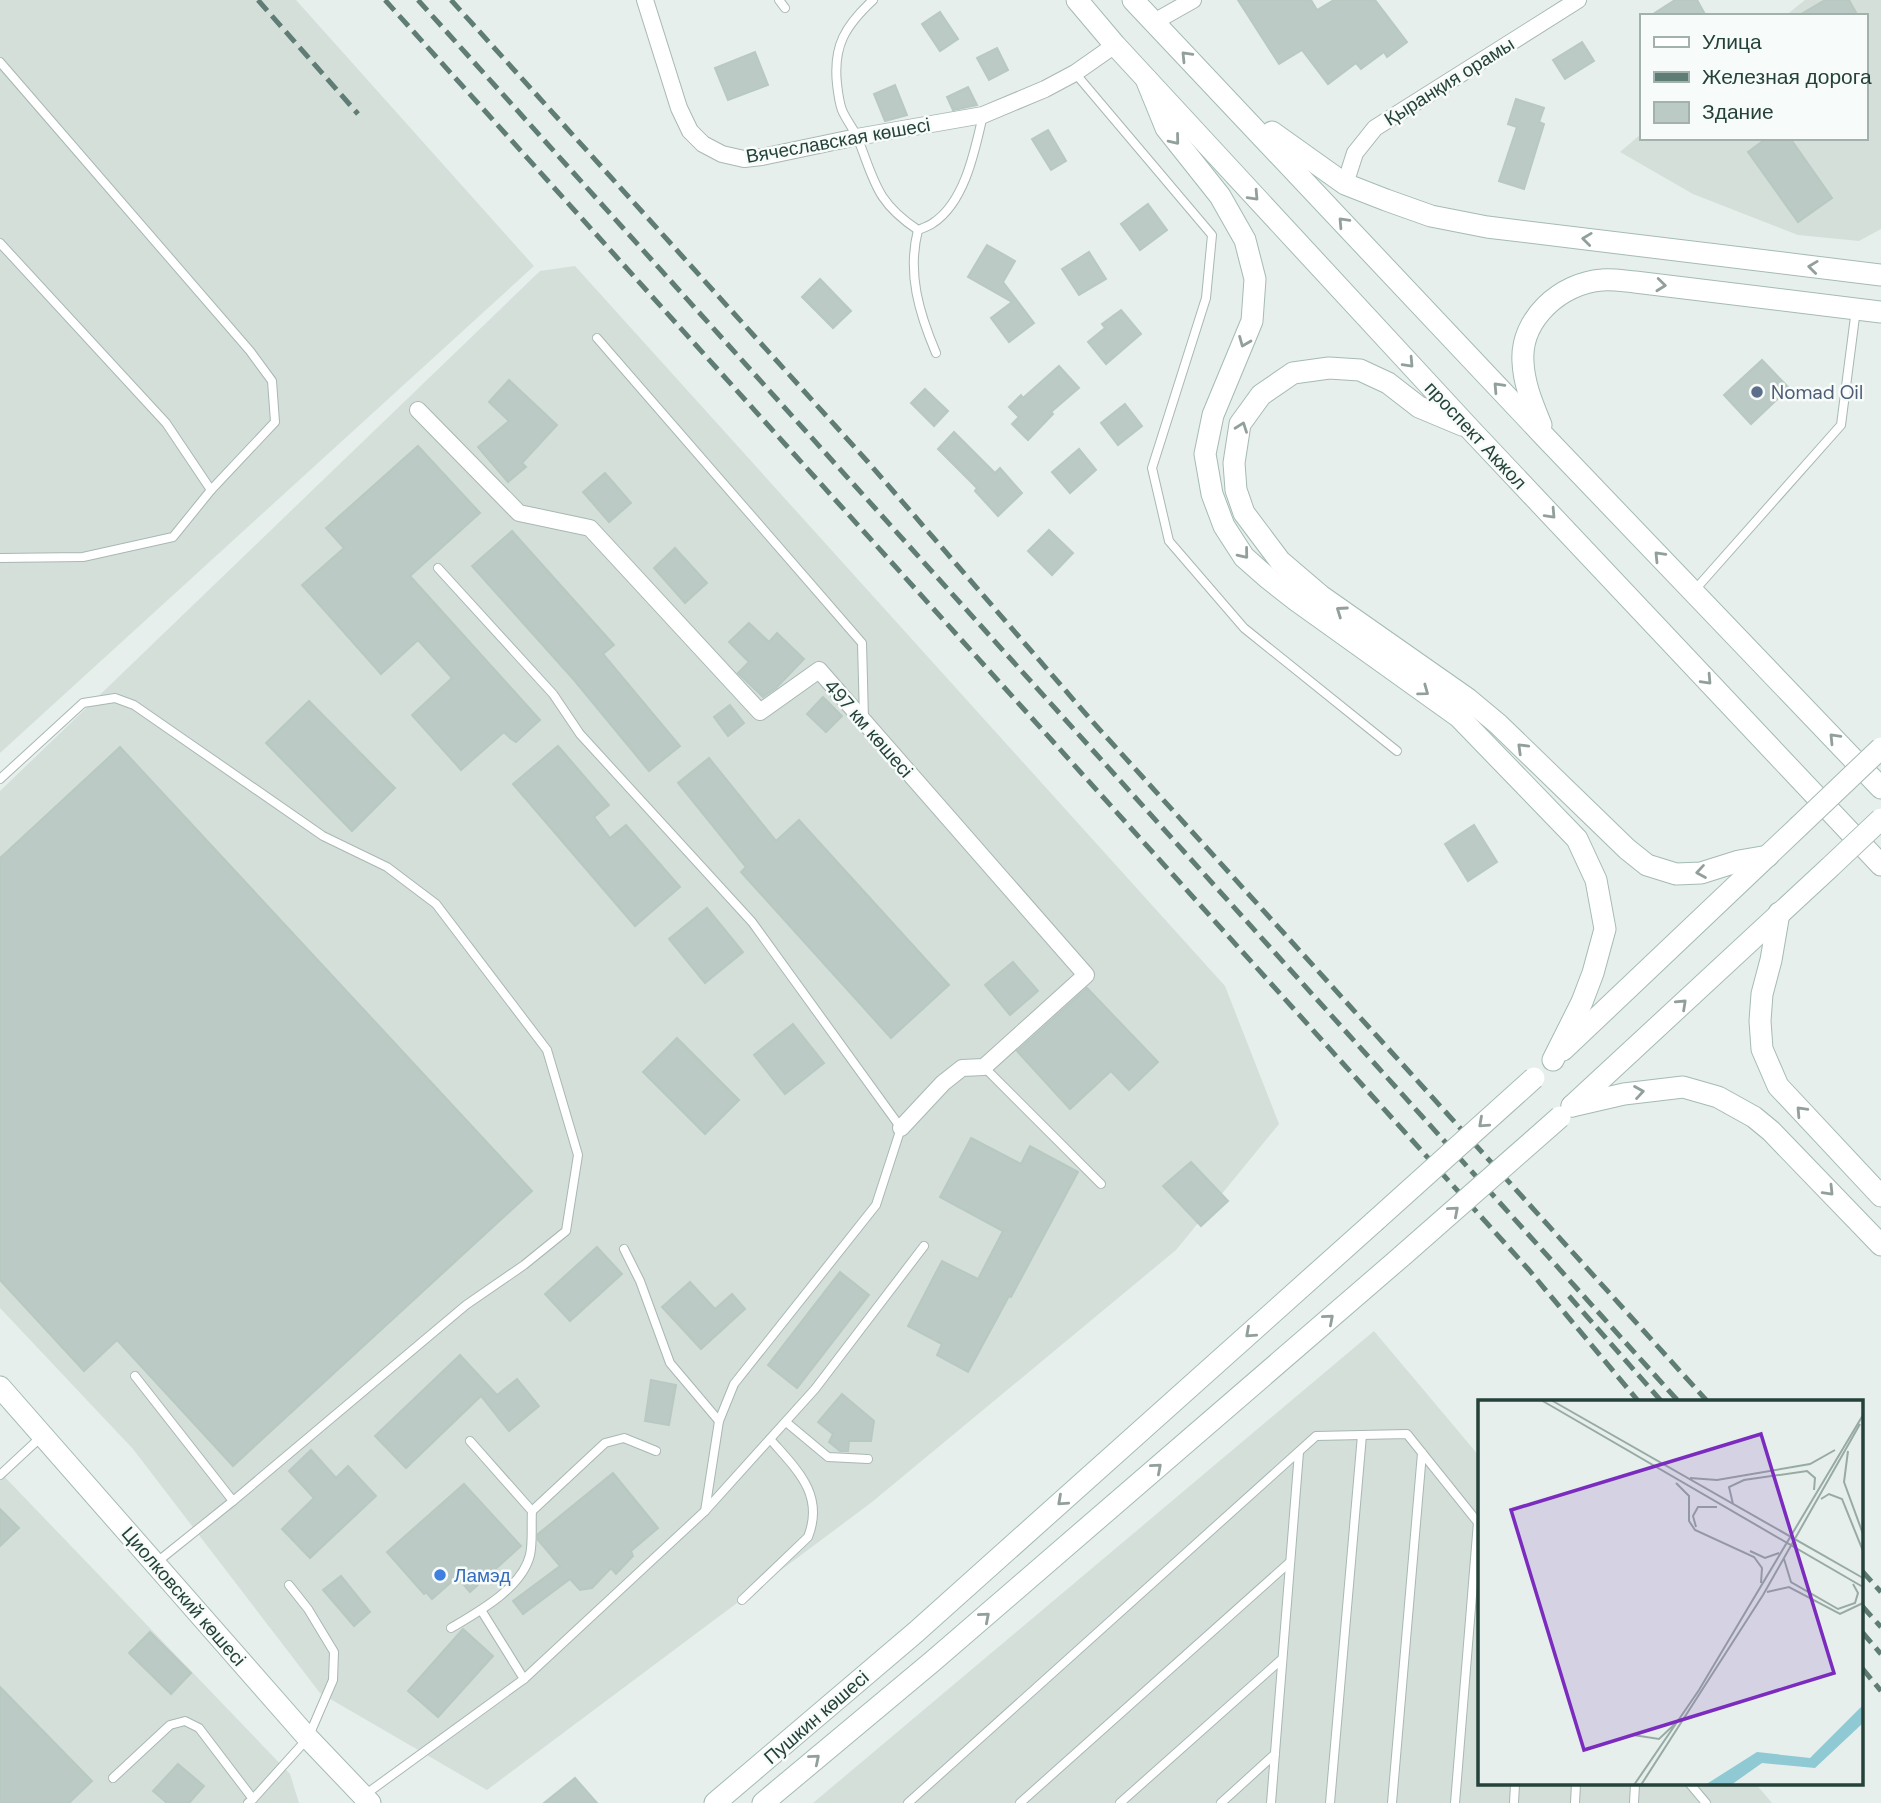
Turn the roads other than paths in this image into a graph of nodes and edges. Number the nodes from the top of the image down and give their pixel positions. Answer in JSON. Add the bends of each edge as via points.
{"nodes":[{"id":1,"x":645,"y":0,"type":"edge"},
{"id":2,"x":779,"y":0,"type":"edge"},
{"id":3,"x":873,"y":0,"type":"edge"},
{"id":4,"x":1077,"y":0,"type":"edge"},
{"id":5,"x":1133,"y":0,"type":"edge"},
{"id":6,"x":1194,"y":0,"type":"edge"},
{"id":7,"x":1578,"y":0,"type":"edge"},
{"id":8,"x":785,"y":8,"type":"dead end"},
{"id":9,"x":1154,"y":22,"type":"junction"},
{"id":10,"x":1115,"y":45,"type":"junction"},
{"id":11,"x":0,"y":62,"type":"edge"},
{"id":12,"x":1075,"y":73,"type":"junction"},
{"id":13,"x":1146,"y":79,"type":"junction"},
{"id":14,"x":1230,"y":102,"type":"junction"},
{"id":15,"x":983,"y":115,"type":"junction"},
{"id":16,"x":857,"y":137,"type":"junction"},
{"id":17,"x":1345,"y":184,"type":"junction"},
{"id":18,"x":918,"y":230,"type":"junction"},
{"id":19,"x":0,"y":243,"type":"edge"},
{"id":20,"x":1879,"y":272,"type":"edge"},
{"id":21,"x":1856,"y":309,"type":"junction"},
{"id":22,"x":1881,"y":312,"type":"edge"},
{"id":23,"x":597,"y":338,"type":"dead end"},
{"id":24,"x":936,"y":353,"type":"dead end"},
{"id":25,"x":418,"y":410,"type":"dead end"},
{"id":26,"x":1470,"y":429,"type":"junction"},
{"id":27,"x":1545,"y":437,"type":"junction"},
{"id":28,"x":211,"y":490,"type":"junction"},
{"id":29,"x":0,"y":558,"type":"edge"},
{"id":30,"x":438,"y":568,"type":"dead end"},
{"id":31,"x":1693,"y":592,"type":"junction"},
{"id":32,"x":864,"y":722,"type":"junction"},
{"id":33,"x":1881,"y":748,"type":"edge"},
{"id":34,"x":1397,"y":751,"type":"dead end"},
{"id":35,"x":0,"y":779,"type":"edge"},
{"id":36,"x":1881,"y":788,"type":"edge"},
{"id":37,"x":1881,"y":819,"type":"edge"},
{"id":38,"x":1768,"y":856,"type":"junction"},
{"id":39,"x":1881,"y":865,"type":"edge"},
{"id":40,"x":1780,"y":914,"type":"junction"},
{"id":41,"x":1553,"y":1060,"type":"junction"},
{"id":42,"x":984,"y":1067,"type":"junction"},
{"id":43,"x":1566,"y":1112,"type":"junction"},
{"id":44,"x":901,"y":1129,"type":"junction"},
{"id":45,"x":1101,"y":1184,"type":"dead end"},
{"id":46,"x":1881,"y":1196,"type":"edge"},
{"id":47,"x":1881,"y":1245,"type":"edge"},
{"id":48,"x":924,"y":1246,"type":"dead end"},
{"id":49,"x":624,"y":1249,"type":"dead end"},
{"id":50,"x":135,"y":1376,"type":"dead end"},
{"id":51,"x":0,"y":1387,"type":"edge"},
{"id":52,"x":719,"y":1422,"type":"junction"},
{"id":53,"x":786,"y":1422,"type":"junction"},
{"id":54,"x":1362,"y":1435,"type":"junction"},
{"id":55,"x":43,"y":1436,"type":"junction"},
{"id":56,"x":770,"y":1439,"type":"junction"},
{"id":57,"x":470,"y":1441,"type":"dead end"},
{"id":58,"x":656,"y":1451,"type":"dead end"},
{"id":59,"x":1299,"y":1452,"type":"junction"},
{"id":60,"x":1422,"y":1453,"type":"junction"},
{"id":61,"x":868,"y":1459,"type":"dead end"},
{"id":62,"x":0,"y":1475,"type":"edge"},
{"id":63,"x":233,"y":1501,"type":"junction"},
{"id":64,"x":532,"y":1511,"type":"junction"},
{"id":65,"x":705,"y":1511,"type":"junction"},
{"id":66,"x":1478,"y":1523,"type":"edge"},
{"id":67,"x":1478,"y":1536,"type":"edge"},
{"id":68,"x":1290,"y":1562,"type":"junction"},
{"id":69,"x":155,"y":1563,"type":"junction"},
{"id":70,"x":289,"y":1585,"type":"dead end"},
{"id":71,"x":742,"y":1600,"type":"dead end"},
{"id":72,"x":481,"y":1610,"type":"junction"},
{"id":73,"x":451,"y":1628,"type":"dead end"},
{"id":74,"x":1282,"y":1659,"type":"junction"},
{"id":75,"x":524,"y":1679,"type":"junction"},
{"id":76,"x":308,"y":1738,"type":"junction"},
{"id":77,"x":1275,"y":1754,"type":"junction"},
{"id":78,"x":113,"y":1778,"type":"dead end"},
{"id":79,"x":1691,"y":1786,"type":"edge"},
{"id":80,"x":367,"y":1799,"type":"edge"},
{"id":81,"x":251,"y":1801,"type":"edge"},
{"id":82,"x":1702,"y":1801,"type":"edge"},
{"id":83,"x":715,"y":1802,"type":"edge"},
{"id":84,"x":763,"y":1803,"type":"edge"},
{"id":85,"x":908,"y":1803,"type":"edge"},
{"id":86,"x":1020,"y":1803,"type":"edge"},
{"id":87,"x":1120,"y":1803,"type":"edge"},
{"id":88,"x":1221,"y":1803,"type":"edge"},
{"id":89,"x":1271,"y":1803,"type":"edge"},
{"id":90,"x":1329,"y":1803,"type":"edge"},
{"id":91,"x":1392,"y":1803,"type":"edge"},
{"id":92,"x":1455,"y":1803,"type":"edge"}],
"edges":[{"from":1,"to":16,"type":"street","name":"Вячеславская көшесі","via":[[679,108],[690,131],[704,144],[722,155],[744,159]]},
{"from":2,"to":8,"type":"lane"},
{"from":3,"to":16,"type":"lane","via":[[849,24],[835,64],[842,111]]},
{"from":4,"to":10,"type":"main road","name":"проспект Акжол"},
{"from":5,"to":9,"type":"main road"},
{"from":6,"to":9,"type":"street"},
{"from":7,"to":17,"type":"street","name":"Қыранқия орамы","via":[[1375,128],[1355,153]]},
{"from":14,"to":9,"type":"main road","one_way":true},
{"from":10,"to":12,"type":"street","name":"Вячеславская көшесі"},
{"from":10,"to":13,"type":"main road","name":"проспект Акжол"},
{"from":11,"to":28,"type":"lane","via":[[272,381],[275,422]]},
{"from":12,"to":15,"type":"street","name":"Вячеславская көшесі"},
{"from":12,"to":34,"type":"lane","via":[[1212,234],[1206,298],[1152,468],[1169,541],[1244,628]]},
{"from":13,"to":26,"type":"main road","name":"проспект Акжол","one_way":true},
{"from":13,"to":41,"type":"main road","one_way":true,"via":[[1166,128],[1220,196],[1245,240],[1255,279],[1252,321],[1213,415],[1205,454],[1224,526],[1244,557],[1269,579],[1459,716],[1577,839],[1596,880],[1605,929],[1582,1002]]},
{"from":14,"to":17,"type":"main road"},
{"from":27,"to":14,"type":"main road","one_way":true},
{"from":15,"to":16,"type":"street","name":"Вячеславская көшесі"},
{"from":15,"to":18,"type":"lane","via":[[960,191],[934,223]]},
{"from":16,"to":18,"type":"lane","via":[[881,195],[898,217]]},
{"from":20,"to":17,"type":"main road","one_way":true,"via":[[1487,227],[1432,216]]},
{"from":18,"to":24,"type":"lane","via":[[913,265],[924,324]]},
{"from":19,"to":28,"type":"lane","via":[[166,424]]},
{"from":21,"to":22,"type":"main road"},
{"from":27,"to":21,"type":"main road","one_way":true,"via":[[1522,359],[1529,327],[1549,303],[1572,286],[1602,279]]},
{"from":21,"to":31,"type":"lane","via":[[1841,425]]},
{"from":23,"to":32,"type":"lane","via":[[862,643]]},
{"from":25,"to":32,"type":"street","name":"497 км көшесі","via":[[519,513],[590,528],[760,712],[819,670]]},
{"from":38,"to":26,"type":"main road","one_way":true,"via":[[1701,873],[1676,874],[1647,865],[1468,699],[1321,596],[1280,561],[1244,513],[1236,490],[1234,463],[1240,424],[1261,395],[1293,373],[1360,370],[1388,383],[1419,407]]},
{"from":26,"to":39,"type":"main road","name":"проспект Акжол","one_way":true},
{"from":31,"to":27,"type":"main road","one_way":true},
{"from":28,"to":29,"type":"lane","via":[[173,537],[83,557]]},
{"from":30,"to":44,"type":"lane","via":[[553,694],[580,734],[752,922]]},
{"from":36,"to":31,"type":"main road","one_way":true},
{"from":32,"to":42,"type":"street","name":"497 км көшесі","via":[[1086,975]]},
{"from":33,"to":38,"type":"main road","name":"Пушкин көшесі","bridge":true},
{"from":35,"to":63,"type":"lane","via":[[83,703],[115,698],[134,705],[323,836],[387,867],[436,904],[547,1050],[578,1155],[566,1231],[466,1305]]},
{"from":37,"to":40,"type":"main road","name":"Пушкин көшесі","bridge":true},
{"from":38,"to":41,"type":"main road","name":"Пушкин көшесі"},
{"from":43,"to":40,"type":"main road","name":"Пушкин көшесі","one_way":true},
{"from":46,"to":40,"type":"main road","one_way":true,"via":[[1778,1086],[1762,1049],[1762,994]]},
{"from":41,"to":83,"type":"main road","name":"Пушкин көшесі","one_way":true,"bridge":true,"via":[[916,1632]]},
{"from":42,"to":44,"type":"street","name":"497 км көшесі","via":[[962,1068]]},
{"from":42,"to":45,"type":"lane"},
{"from":43,"to":47,"type":"main road","one_way":true,"via":[[1635,1092],[1683,1087],[1718,1097],[1771,1131]]},
{"from":84,"to":43,"type":"main road","name":"Пушкин көшесі","one_way":true,"bridge":true},
{"from":44,"to":52,"type":"lane","via":[[876,1205],[734,1384]]},
{"from":48,"to":53,"type":"lane"},
{"from":49,"to":52,"type":"lane","via":[[670,1363]]},
{"from":50,"to":63,"type":"lane"},
{"from":51,"to":55,"type":"main road","name":"Циолковский көшесі"},
{"from":52,"to":65,"type":"lane"},
{"from":53,"to":56,"type":"lane"},
{"from":53,"to":61,"type":"lane","via":[[828,1457]]},
{"from":54,"to":59,"type":"lane","via":[[1316,1436]]},
{"from":54,"to":60,"type":"lane","via":[[1407,1434]]},
{"from":54,"to":90,"type":"lane"},
{"from":55,"to":62,"type":"lane"},
{"from":55,"to":69,"type":"main road","name":"Циолковский көшесі"},
{"from":56,"to":65,"type":"lane"},
{"from":56,"to":71,"type":"lane","via":[[803,1476],[812,1498],[813,1524],[808,1537]]},
{"from":57,"to":64,"type":"lane"},
{"from":58,"to":64,"type":"lane","via":[[624,1438],[605,1443]]},
{"from":59,"to":68,"type":"lane"},
{"from":59,"to":85,"type":"lane"},
{"from":60,"to":66,"type":"lane"},
{"from":60,"to":91,"type":"lane"},
{"from":63,"to":69,"type":"lane"},
{"from":64,"to":72,"type":"lane","via":[[530,1556],[515,1584]]},
{"from":65,"to":75,"type":"lane"},
{"from":67,"to":92,"type":"lane"},
{"from":68,"to":74,"type":"lane"},
{"from":68,"to":86,"type":"lane"},
{"from":69,"to":76,"type":"main road","name":"Циолковский көшесі"},
{"from":70,"to":76,"type":"lane","via":[[334,1652],[333,1680]]},
{"from":72,"to":73,"type":"lane"},
{"from":72,"to":75,"type":"lane"},
{"from":74,"to":77,"type":"lane"},
{"from":74,"to":87,"type":"lane"},
{"from":75,"to":80,"type":"lane"},
{"from":76,"to":80,"type":"main road","name":"Циолковский көшесі"},
{"from":76,"to":81,"type":"lane"},
{"from":77,"to":88,"type":"lane"},
{"from":77,"to":89,"type":"lane"},
{"from":78,"to":81,"type":"lane","via":[[170,1725],[185,1721],[199,1728]]},
{"from":79,"to":82,"type":"lane"}]}
